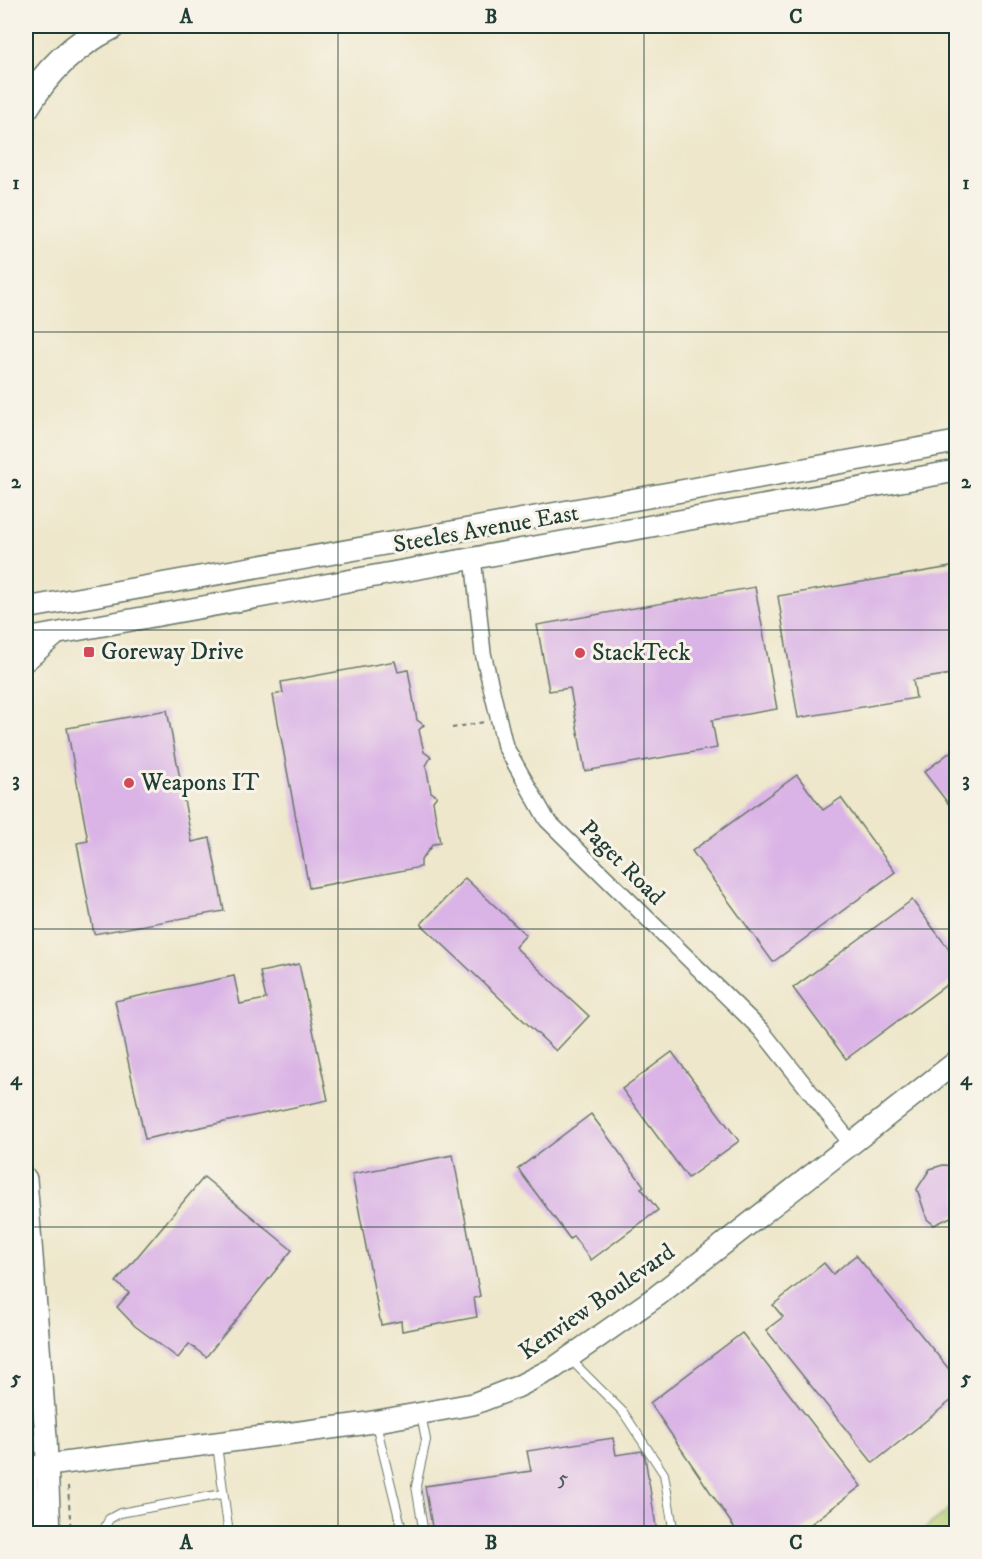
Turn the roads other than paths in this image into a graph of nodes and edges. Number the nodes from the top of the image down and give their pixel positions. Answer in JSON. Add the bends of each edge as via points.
{"nodes":[{"id":1,"x":111,"y":26,"type":"edge"},
{"id":2,"x":26,"y":106,"type":"edge"},
{"id":3,"x":957,"y":442,"type":"edge"},
{"id":4,"x":957,"y":471,"type":"edge"},
{"id":5,"x":473,"y":557,"type":"junction"},
{"id":6,"x":30,"y":603,"type":"edge"},
{"id":7,"x":57,"y":633,"type":"junction"},
{"id":8,"x":26,"y":639,"type":"edge"},
{"id":9,"x":26,"y":660,"type":"edge"},
{"id":10,"x":957,"y":1062,"type":"edge"},
{"id":11,"x":850,"y":1142,"type":"junction"},
{"id":12,"x":26,"y":1179,"type":"edge"},
{"id":13,"x":569,"y":1358,"type":"junction"},
{"id":14,"x":421,"y":1413,"type":"junction"},
{"id":15,"x":375,"y":1421,"type":"junction"},
{"id":16,"x":217,"y":1443,"type":"junction"},
{"id":17,"x":47,"y":1465,"type":"junction"},
{"id":18,"x":26,"y":1467,"type":"edge"},
{"id":19,"x":222,"y":1494,"type":"junction"},
{"id":20,"x":30,"y":1533,"type":"edge"},
{"id":21,"x":50,"y":1533,"type":"edge"},
{"id":22,"x":102,"y":1533,"type":"edge"},
{"id":23,"x":229,"y":1533,"type":"edge"},
{"id":24,"x":403,"y":1533,"type":"edge"},
{"id":25,"x":424,"y":1533,"type":"edge"},
{"id":26,"x":674,"y":1533,"type":"edge"}],
"edges":[{"from":1,"to":2,"type":"highway","via":[[59,62]]},
{"from":3,"to":6,"type":"main road","name":"Steeles Avenue East"},
{"from":4,"to":5,"type":"main road","name":"Steeles Avenue East"},
{"from":5,"to":7,"type":"main road","name":"Steeles Avenue East"},
{"from":5,"to":11,"type":"street","name":"Paget Road","via":[[483,652],[505,746],[548,820],[761,1030]]},
{"from":7,"to":8,"type":"main road","name":"Steeles Avenue East"},
{"from":7,"to":9,"type":"main road"},
{"from":10,"to":11,"type":"main road","name":"Kenview Boulevard"},
{"from":11,"to":13,"type":"main road","name":"Kenview Boulevard","via":[[657,1296]]},
{"from":12,"to":17,"type":"main road"},
{"from":13,"to":14,"type":"main road","name":"Kenview Boulevard","via":[[473,1404]]},
{"from":13,"to":26,"type":"lane","via":[[624,1412],[664,1474]]},
{"from":14,"to":15,"type":"main road","name":"Kenview Boulevard"},
{"from":14,"to":25,"type":"lane","via":[[426,1440],[416,1486]]},
{"from":15,"to":16,"type":"main road","name":"Kenview Boulevard"},
{"from":15,"to":24,"type":"lane"},
{"from":16,"to":17,"type":"main road","name":"Kenview Boulevard"},
{"from":16,"to":19,"type":"lane"},
{"from":17,"to":18,"type":"main road","name":"Kenview Boulevard"},
{"from":17,"to":21,"type":"main road"},
{"from":18,"to":20,"type":"main road"},
{"from":19,"to":22,"type":"lane","via":[[120,1513],[109,1519]]},
{"from":19,"to":23,"type":"lane"}]}
